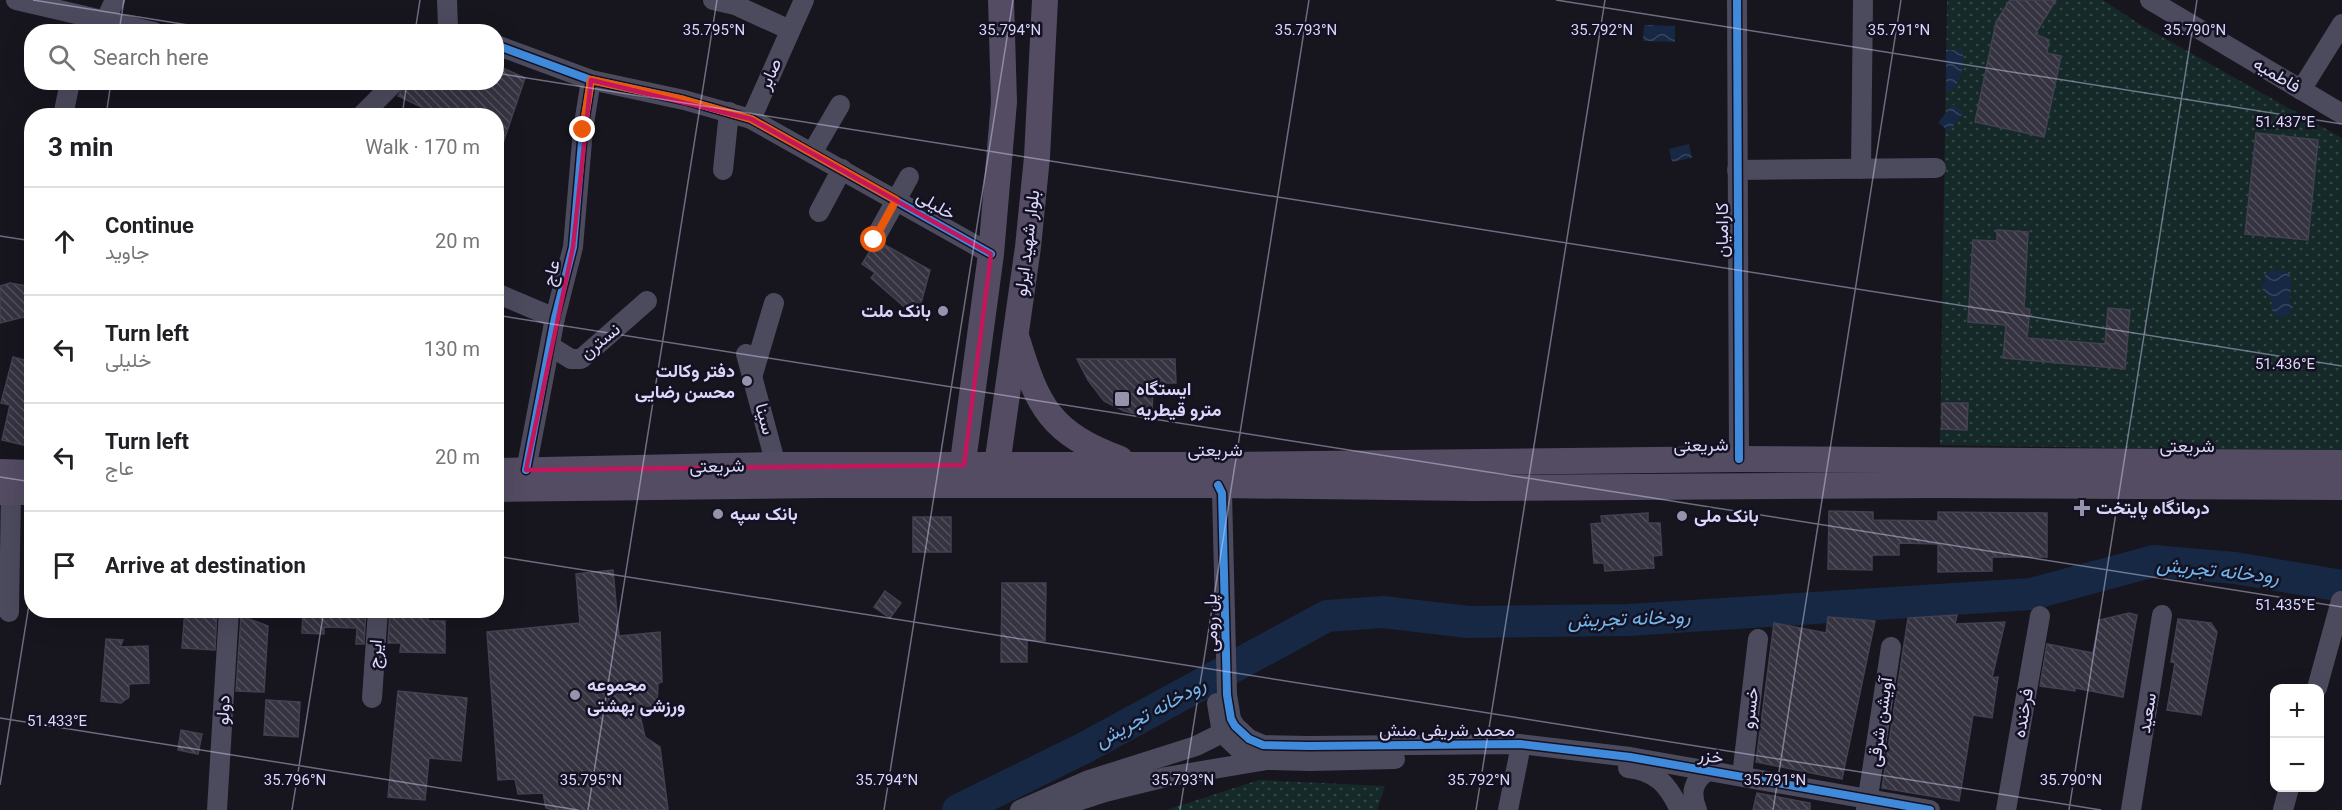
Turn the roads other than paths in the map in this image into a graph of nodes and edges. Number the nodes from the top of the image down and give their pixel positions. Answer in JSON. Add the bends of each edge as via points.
{"nodes":[{"id":1,"x":16,"y":0,"type":"edge"},
{"id":2,"x":115,"y":0,"type":"edge"},
{"id":3,"x":447,"y":0,"type":"edge"},
{"id":4,"x":713,"y":0,"type":"edge"},
{"id":5,"x":804,"y":0,"type":"edge"},
{"id":6,"x":1001,"y":0,"type":"edge"},
{"id":7,"x":1045,"y":0,"type":"edge"},
{"id":8,"x":1737,"y":0,"type":"edge"},
{"id":9,"x":1863,"y":0,"type":"edge"},
{"id":10,"x":2150,"y":0,"type":"edge"},
{"id":11,"x":735,"y":3,"type":"edge"},
{"id":12,"x":105,"y":21,"type":"junction"},
{"id":13,"x":82,"y":24,"type":"edge"},
{"id":14,"x":118,"y":24,"type":"edge"},
{"id":15,"x":450,"y":24,"type":"edge"},
{"id":16,"x":2342,"y":24,"type":"edge"},
{"id":17,"x":790,"y":30,"type":"junction"},
{"id":18,"x":504,"y":48,"type":"edge"},
{"id":19,"x":591,"y":80,"type":"junction"},
{"id":20,"x":68,"y":90,"type":"edge"},
{"id":21,"x":385,"y":90,"type":"edge"},
{"id":22,"x":2301,"y":90,"type":"junction"},
{"id":23,"x":840,"y":105,"type":"dead end"},
{"id":24,"x":65,"y":108,"type":"edge"},
{"id":25,"x":369,"y":108,"type":"edge"},
{"id":26,"x":729,"y":112,"type":"junction"},
{"id":27,"x":2342,"y":114,"type":"edge"},
{"id":28,"x":751,"y":119,"type":"junction"},
{"id":29,"x":812,"y":153,"type":"junction"},
{"id":30,"x":1936,"y":168,"type":"dead end"},
{"id":31,"x":1861,"y":169,"type":"junction"},
{"id":32,"x":723,"y":170,"type":"dead end"},
{"id":33,"x":843,"y":170,"type":"junction"},
{"id":34,"x":1737,"y":170,"type":"junction"},
{"id":35,"x":909,"y":177,"type":"dead end"},
{"id":36,"x":896,"y":200,"type":"junction"},
{"id":37,"x":819,"y":212,"type":"dead end"},
{"id":38,"x":874,"y":240,"type":"dead end"},
{"id":39,"x":991,"y":254,"type":"junction"},
{"id":40,"x":504,"y":296,"type":"edge"},
{"id":41,"x":647,"y":301,"type":"dead end"},
{"id":42,"x":774,"y":303,"type":"dead end"},
{"id":43,"x":555,"y":318,"type":"junction"},
{"id":44,"x":1014,"y":332,"type":"junction"},
{"id":45,"x":550,"y":346,"type":"junction"},
{"id":46,"x":746,"y":354,"type":"dead end"},
{"id":47,"x":753,"y":374,"type":"junction"},
{"id":48,"x":1739,"y":459,"type":"junction"},
{"id":49,"x":2342,"y":463,"type":"edge"},
{"id":50,"x":1132,"y":464,"type":"junction"},
{"id":51,"x":777,"y":465,"type":"junction"},
{"id":52,"x":526,"y":470,"type":"junction"},
{"id":53,"x":504,"y":471,"type":"edge"},
{"id":54,"x":964,"y":475,"type":"junction"},
{"id":55,"x":997,"y":475,"type":"junction"},
{"id":56,"x":24,"y":478,"type":"edge"},
{"id":57,"x":1218,"y":485,"type":"junction"},
{"id":58,"x":11,"y":487,"type":"edge"},
{"id":59,"x":2342,"y":487,"type":"edge"},
{"id":60,"x":504,"y":489,"type":"edge"},
{"id":61,"x":2341,"y":601,"type":"edge"},
{"id":62,"x":9,"y":612,"type":"dead end"},
{"id":63,"x":2162,"y":615,"type":"dead end"},
{"id":64,"x":2040,"y":616,"type":"dead end"},
{"id":65,"x":229,"y":618,"type":"edge"},
{"id":66,"x":377,"y":618,"type":"edge"},
{"id":67,"x":1758,"y":639,"type":"dead end"},
{"id":68,"x":1891,"y":647,"type":"dead end"},
{"id":69,"x":2318,"y":684,"type":"edge"},
{"id":70,"x":372,"y":698,"type":"dead end"},
{"id":71,"x":1228,"y":730,"type":"junction"},
{"id":72,"x":1265,"y":752,"type":"junction"},
{"id":73,"x":1519,"y":755,"type":"junction"},
{"id":74,"x":1630,"y":758,"type":"joint"},
{"id":75,"x":1708,"y":771,"type":"junction"},
{"id":76,"x":1742,"y":776,"type":"junction"},
{"id":77,"x":2288,"y":792,"type":"edge"},
{"id":78,"x":1867,"y":804,"type":"edge"},
{"id":79,"x":217,"y":810,"type":"edge"},
{"id":80,"x":1020,"y":810,"type":"edge"},
{"id":81,"x":1050,"y":810,"type":"edge"},
{"id":82,"x":1508,"y":810,"type":"edge"},
{"id":83,"x":1680,"y":810,"type":"edge"},
{"id":84,"x":1697,"y":810,"type":"edge"},
{"id":85,"x":1930,"y":810,"type":"edge"},
{"id":86,"x":2006,"y":810,"type":"edge"},
{"id":87,"x":2131,"y":810,"type":"edge"},
{"id":88,"x":2283,"y":810,"type":"edge"}],
"edges":[{"from":1,"to":13,"type":"street"},
{"from":2,"to":12,"type":"street"},
{"from":3,"to":15,"type":"street"},
{"from":4,"to":11,"type":"street"},
{"from":5,"to":17,"type":"street","name":"صابر"},
{"from":6,"to":39,"type":"main road","name":"بلوار شهید ایرلو","via":[[1004,102]]},
{"from":7,"to":44,"type":"main road","name":"بلوار شهید ایرلو","via":[[1038,157]]},
{"from":8,"to":34,"type":"street","name":"کارامیان"},
{"from":9,"to":31,"type":"street"},
{"from":10,"to":22,"type":"street","name":"فاطمیه"},
{"from":11,"to":17,"type":"street"},
{"from":12,"to":13,"type":"street"},
{"from":12,"to":14,"type":"street"},
{"from":16,"to":22,"type":"street"},
{"from":17,"to":28,"type":"street","name":"صابر"},
{"from":18,"to":19,"type":"street","name":"خلیلی"},
{"from":19,"to":26,"type":"street","name":"خلیلی"},
{"from":19,"to":43,"type":"street","name":"عاج","via":[[573,247]]},
{"from":20,"to":24,"type":"street"},
{"from":21,"to":25,"type":"street"},
{"from":22,"to":27,"type":"street","name":"فاطمیه"},
{"from":23,"to":29,"type":"street"},
{"from":26,"to":28,"type":"street","name":"خلیلی"},
{"from":26,"to":32,"type":"street"},
{"from":28,"to":29,"type":"street","name":"خلیلی"},
{"from":29,"to":33,"type":"street","name":"خلیلی"},
{"from":30,"to":31,"type":"street"},
{"from":31,"to":34,"type":"street"},
{"from":33,"to":36,"type":"street","name":"خلیلی"},
{"from":33,"to":37,"type":"street"},
{"from":34,"to":48,"type":"street","name":"کارامیان"},
{"from":35,"to":36,"type":"street"},
{"from":36,"to":38,"type":"street"},
{"from":36,"to":39,"type":"street","name":"خلیلی"},
{"from":39,"to":54,"type":"main road","name":"بلوار شهید ایرلو"},
{"from":40,"to":43,"type":"street"},
{"from":41,"to":45,"type":"street","name":"نسترن","via":[[581,359],[571,359]]},
{"from":42,"to":47,"type":"street"},
{"from":43,"to":45,"type":"street","name":"عاج"},
{"from":44,"to":50,"type":"main road","via":[[1029,377],[1056,423],[1094,449]]},
{"from":44,"to":55,"type":"main road","name":"بلوار شهید ایرلو"},
{"from":45,"to":52,"type":"street","name":"عاج"},
{"from":46,"to":47,"type":"street","name":"سینا"},
{"from":47,"to":51,"type":"street","name":"سینا"},
{"from":48,"to":49,"type":"main road","name":"شریعتی"},
{"from":48,"to":50,"type":"main road","name":"شریعتی"},
{"from":50,"to":55,"type":"main road","name":"شریعتی"},
{"from":51,"to":52,"type":"main road","name":"شریعتی"},
{"from":51,"to":54,"type":"main road","name":"شریعتی"},
{"from":52,"to":53,"type":"main road","name":"شریعتی"},
{"from":54,"to":55,"type":"main road","name":"شریعتی"},
{"from":54,"to":60,"type":"main road","name":"شریعتی"},
{"from":55,"to":57,"type":"main road","name":"شریعتی"},
{"from":56,"to":58,"type":"main road"},
{"from":57,"to":59,"type":"main road","name":"شریعتی"},
{"from":57,"to":71,"type":"street","name":"پل رومی","via":[[1221,694]]},
{"from":58,"to":62,"type":"street"},
{"from":61,"to":69,"type":"street"},
{"from":63,"to":87,"type":"street","name":"سعید"},
{"from":64,"to":86,"type":"street","name":"فرخنده"},
{"from":65,"to":79,"type":"street","name":"دولو"},
{"from":66,"to":70,"type":"street","name":"ایرج"},
{"from":67,"to":76,"type":"street","name":"خسرو"},
{"from":68,"to":78,"type":"street","name":"آویشن شرقی"},
{"from":71,"to":72,"type":"street","via":[[1239,749]]},
{"from":71,"to":80,"type":"street","via":[[1196,746],[1089,780]]},
{"from":72,"to":73,"type":"street","name":"محمد شریفی منش","via":[[1311,761]]},
{"from":72,"to":74,"type":"street","name":"محمد شریفی منش","via":[[1309,747],[1520,744]]},
{"from":72,"to":81,"type":"street","name":"محمد شریفی منش","via":[[1105,792]]},
{"from":73,"to":82,"type":"street"},
{"from":73,"to":83,"type":"street","name":"محمد شریفی منش","via":[[1641,769],[1664,782]]},
{"from":74,"to":75,"type":"street","name":"خزر"},
{"from":75,"to":76,"type":"street","name":"خزر"},
{"from":75,"to":84,"type":"street","via":[[1693,786]]},
{"from":76,"to":78,"type":"street","name":"خزر"},
{"from":77,"to":88,"type":"street"},
{"from":78,"to":85,"type":"street","name":"خزر"}]}
